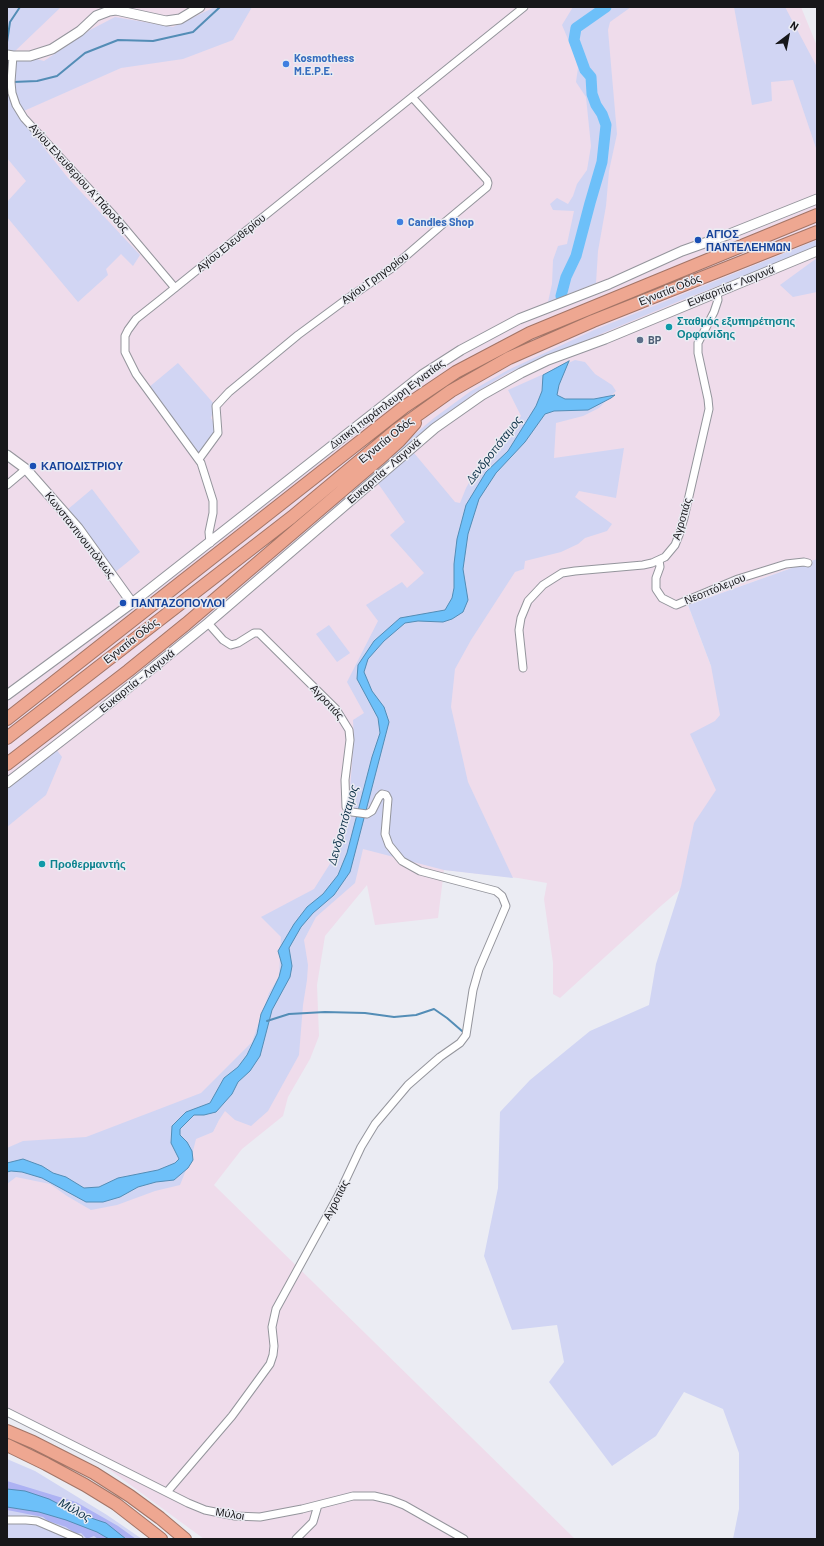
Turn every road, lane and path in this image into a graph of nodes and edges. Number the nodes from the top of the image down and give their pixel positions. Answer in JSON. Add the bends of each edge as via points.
{"nodes":[{"id":1,"x":200,"y":7,"type":"edge"},
{"id":2,"x":524,"y":7,"type":"edge"},
{"id":3,"x":10,"y":56,"type":"edge"},
{"id":4,"x":412,"y":97,"type":"junction"},
{"id":5,"x":817,"y":199,"type":"edge"},
{"id":6,"x":817,"y":215,"type":"edge"},
{"id":7,"x":817,"y":232,"type":"edge"},
{"id":8,"x":817,"y":251,"type":"edge"},
{"id":9,"x":175,"y":288,"type":"junction"},
{"id":10,"x":718,"y":292,"type":"junction"},
{"id":11,"x":430,"y":406,"type":"junction"},
{"id":12,"x":7,"y":455,"type":"edge"},
{"id":13,"x":199,"y":459,"type":"junction"},
{"id":14,"x":26,"y":469,"type":"junction"},
{"id":15,"x":7,"y":485,"type":"edge"},
{"id":16,"x":210,"y":542,"type":"junction"},
{"id":17,"x":659,"y":560,"type":"junction"},
{"id":18,"x":808,"y":563,"type":"dead end"},
{"id":19,"x":132,"y":603,"type":"junction"},
{"id":20,"x":208,"y":623,"type":"junction"},
{"id":21,"x":523,"y":668,"type":"dead end"},
{"id":22,"x":7,"y":695,"type":"edge"},
{"id":23,"x":7,"y":718,"type":"edge"},
{"id":24,"x":7,"y":738,"type":"edge"},
{"id":25,"x":7,"y":764,"type":"edge"},
{"id":26,"x":7,"y":783,"type":"edge"},
{"id":27,"x":7,"y":1412,"type":"edge"},
{"id":28,"x":7,"y":1423,"type":"edge"},
{"id":29,"x":7,"y":1431,"type":"edge"},
{"id":30,"x":33,"y":1442,"type":"junction"},
{"id":31,"x":7,"y":1445,"type":"edge"},
{"id":32,"x":167,"y":1492,"type":"junction"},
{"id":33,"x":318,"y":1505,"type":"junction"},
{"id":34,"x":7,"y":1520,"type":"edge"},
{"id":35,"x":79,"y":1539,"type":"edge"},
{"id":36,"x":161,"y":1539,"type":"edge"},
{"id":37,"x":185,"y":1539,"type":"edge"},
{"id":38,"x":296,"y":1539,"type":"edge"},
{"id":39,"x":464,"y":1539,"type":"edge"}],
"edges":[{"from":1,"to":3,"type":"street","via":[[180,19],[166,21],[116,10],[109,11],[96,16],[80,31],[52,49],[37,54]]},
{"from":2,"to":4,"type":"street","name":"Αγίου Ελευθερίου"},
{"from":3,"to":9,"type":"street","name":"Αγίου Ελευθερίου Α' Πάροδος","via":[[12,93],[24,118],[116,218]]},
{"from":4,"to":9,"type":"street","name":"Αγίου Ελευθερίου"},
{"from":4,"to":13,"type":"street","name":"Αγίου Γρηγορίου","via":[[486,180],[487,187],[392,268],[298,335],[230,392],[216,406],[218,433]]},
{"from":5,"to":16,"type":"street","name":"Δυτική παράπλευρη Εγνατίας","via":[[682,251],[609,284],[519,319],[474,342],[422,375]]},
{"from":6,"to":23,"type":"highway","name":"Εγνατία Οδός","via":[[530,333],[456,372],[404,407]]},
{"from":7,"to":11,"type":"highway","name":"Εγνατία Οδός","via":[[593,321],[509,358]]},
{"from":8,"to":10,"type":"street","name":"Ευκαρπία - Λαγυνά"},
{"from":9,"to":13,"type":"street","name":"Αγίου Ελευθερίου","via":[[132,324],[125,336],[125,352],[144,387]]},
{"from":10,"to":17,"type":"street","name":"Αγροτιάς","via":[[714,312],[698,343],[700,367],[709,408],[680,535],[670,552]]},
{"from":10,"to":20,"type":"street","name":"Ευκαρπία - Λαγυνά","via":[[548,360],[482,395],[408,450]]},
{"from":11,"to":24,"type":"highway","name":"Εγνατία Οδός","via":[[395,431],[292,517]]},
{"from":11,"to":25,"type":"highway","via":[[399,441],[186,624]]},
{"from":12,"to":14,"type":"street","name":"Κωνσταντινουπόλεως"},
{"from":13,"to":16,"type":"street","name":"Αγίου Ελευθερίου","via":[[213,501]]},
{"from":14,"to":15,"type":"street"},
{"from":14,"to":19,"type":"street","name":"Κωνσταντινουπόλεως","via":[[78,528]]},
{"from":16,"to":19,"type":"street","name":"Δυτική παράπλευρη Εγνατίας"},
{"from":17,"to":18,"type":"street","name":"Νεοπτόλεμου","via":[[656,589],[662,598],[676,605],[772,568],[786,564]]},
{"from":17,"to":21,"type":"street","name":"Αγροτιάς","via":[[643,565],[562,573],[543,586],[528,601],[521,618],[519,630]]},
{"from":19,"to":22,"type":"street","name":"Δυτική παράπλευρη Εγνατίας"},
{"from":20,"to":26,"type":"street","name":"Ευκαρπία - Λαγυνά"},
{"from":20,"to":32,"type":"street","name":"Αγροτιάς","via":[[223,640],[232,645],[254,633],[259,633],[336,709],[349,730],[345,780],[346,807],[352,812],[367,814],[379,796],[386,795],[388,799],[385,834],[388,845],[402,861],[420,871],[489,888],[496,891],[505,901],[504,911],[479,969],[466,1035],[460,1043],[408,1085],[375,1124],[276,1309],[272,1327],[274,1346],[270,1364],[232,1416]]},
{"from":27,"to":32,"type":"street","name":"Μύλοι"},
{"from":28,"to":30,"type":"highway"},
{"from":29,"to":30,"type":"highway"},
{"from":30,"to":37,"type":"highway","via":[[94,1473],[130,1496]]},
{"from":31,"to":36,"type":"highway","via":[[85,1485],[116,1504]]},
{"from":32,"to":33,"type":"street","name":"Μύλοι","via":[[205,1510],[235,1516],[260,1517]]},
{"from":33,"to":38,"type":"street","via":[[313,1522]]},
{"from":33,"to":39,"type":"street","name":"Μύλοι","via":[[353,1496],[380,1496],[404,1505]]},
{"from":34,"to":35,"type":"street","via":[[37,1522]]}]}
